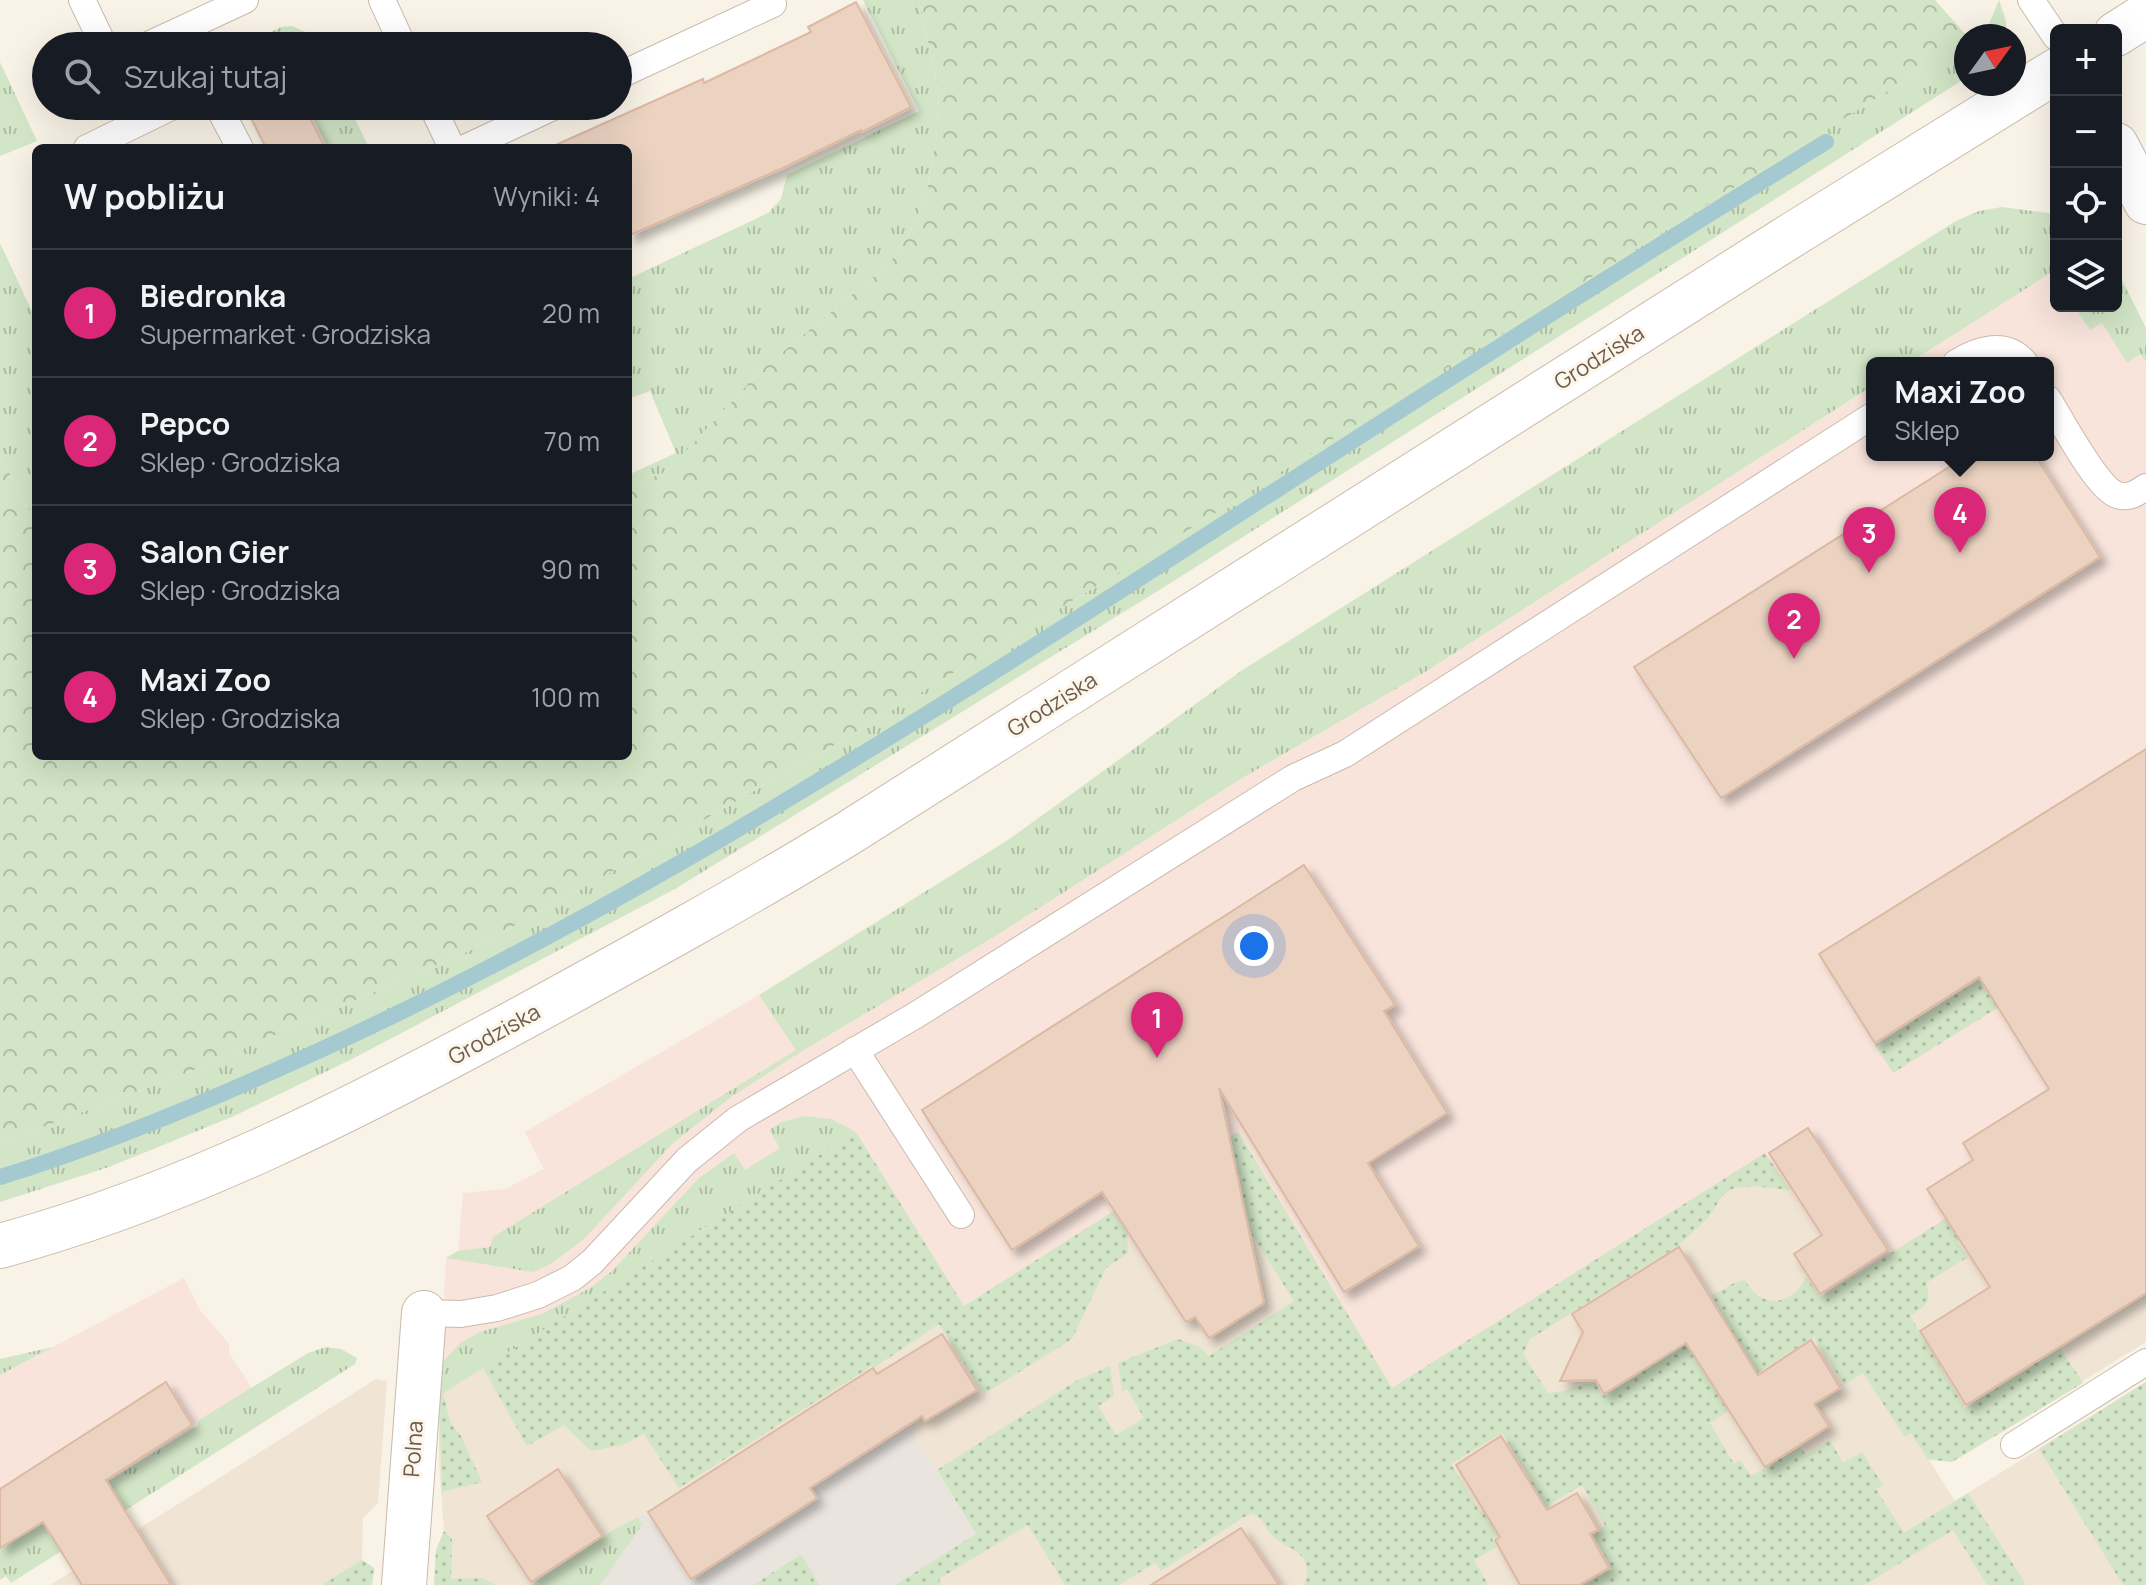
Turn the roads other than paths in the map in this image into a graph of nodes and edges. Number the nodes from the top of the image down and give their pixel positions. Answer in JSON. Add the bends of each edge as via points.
{"nodes":[{"id":1,"x":82,"y":0,"type":"edge"},
{"id":2,"x":245,"y":0,"type":"edge"},
{"id":3,"x":382,"y":0,"type":"edge"},
{"id":4,"x":2031,"y":0,"type":"edge"},
{"id":5,"x":773,"y":4,"type":"dead end"},
{"id":6,"x":2146,"y":15,"type":"edge"},
{"id":7,"x":2050,"y":28,"type":"edge"},
{"id":8,"x":2122,"y":30,"type":"edge"},
{"id":9,"x":97,"y":32,"type":"edge"},
{"id":10,"x":176,"y":32,"type":"edge"},
{"id":11,"x":397,"y":32,"type":"edge"},
{"id":12,"x":632,"y":69,"type":"edge"},
{"id":13,"x":2050,"y":75,"type":"edge"},
{"id":14,"x":127,"y":120,"type":"edge"},
{"id":15,"x":225,"y":120,"type":"edge"},
{"id":16,"x":439,"y":120,"type":"edge"},
{"id":17,"x":525,"y":120,"type":"edge"},
{"id":18,"x":93,"y":144,"type":"edge"},
{"id":19,"x":238,"y":144,"type":"edge"},
{"id":20,"x":450,"y":144,"type":"edge"},
{"id":21,"x":474,"y":144,"type":"edge"},
{"id":22,"x":2122,"y":156,"type":"edge"},
{"id":23,"x":2146,"y":202,"type":"edge"},
{"id":24,"x":1967,"y":357,"type":"edge"},
{"id":25,"x":2020,"y":357,"type":"edge"},
{"id":26,"x":2054,"y":409,"type":"edge"},
{"id":27,"x":1866,"y":420,"type":"edge"},
{"id":28,"x":2146,"y":487,"type":"edge"},
{"id":29,"x":855,"y":1050,"type":"junction"},
{"id":30,"x":961,"y":1215,"type":"dead end"},
{"id":31,"x":0,"y":1246,"type":"edge"},
{"id":32,"x":424,"y":1313,"type":"joint"},
{"id":33,"x":2146,"y":1362,"type":"edge"},
{"id":34,"x":2014,"y":1445,"type":"dead end"},
{"id":35,"x":404,"y":1585,"type":"edge"}],
"edges":[{"from":1,"to":9,"type":"lane"},
{"from":2,"to":10,"type":"lane"},
{"from":3,"to":11,"type":"lane"},
{"from":4,"to":7,"type":"lane"},
{"from":5,"to":12,"type":"lane"},
{"from":6,"to":8,"type":"main road"},
{"from":13,"to":31,"type":"main road","name":"Grodziska","via":[[748,893],[454,1056],[300,1131],[137,1201]]},
{"from":14,"to":18,"type":"lane"},
{"from":15,"to":19,"type":"lane"},
{"from":16,"to":20,"type":"lane"},
{"from":17,"to":21,"type":"lane"},
{"from":22,"to":23,"type":"main road"},
{"from":24,"to":25,"type":"lane","via":[[1999,348]]},
{"from":26,"to":28,"type":"lane","via":[[2101,483],[2119,496]]},
{"from":27,"to":29,"type":"lane","via":[[1345,754],[1293,778]]},
{"from":29,"to":30,"type":"lane"},
{"from":29,"to":32,"type":"lane","via":[[745,1114],[700,1148],[572,1278],[497,1308]]},
{"from":32,"to":35,"type":"main road","name":"Polna"},
{"from":33,"to":34,"type":"lane"}]}
